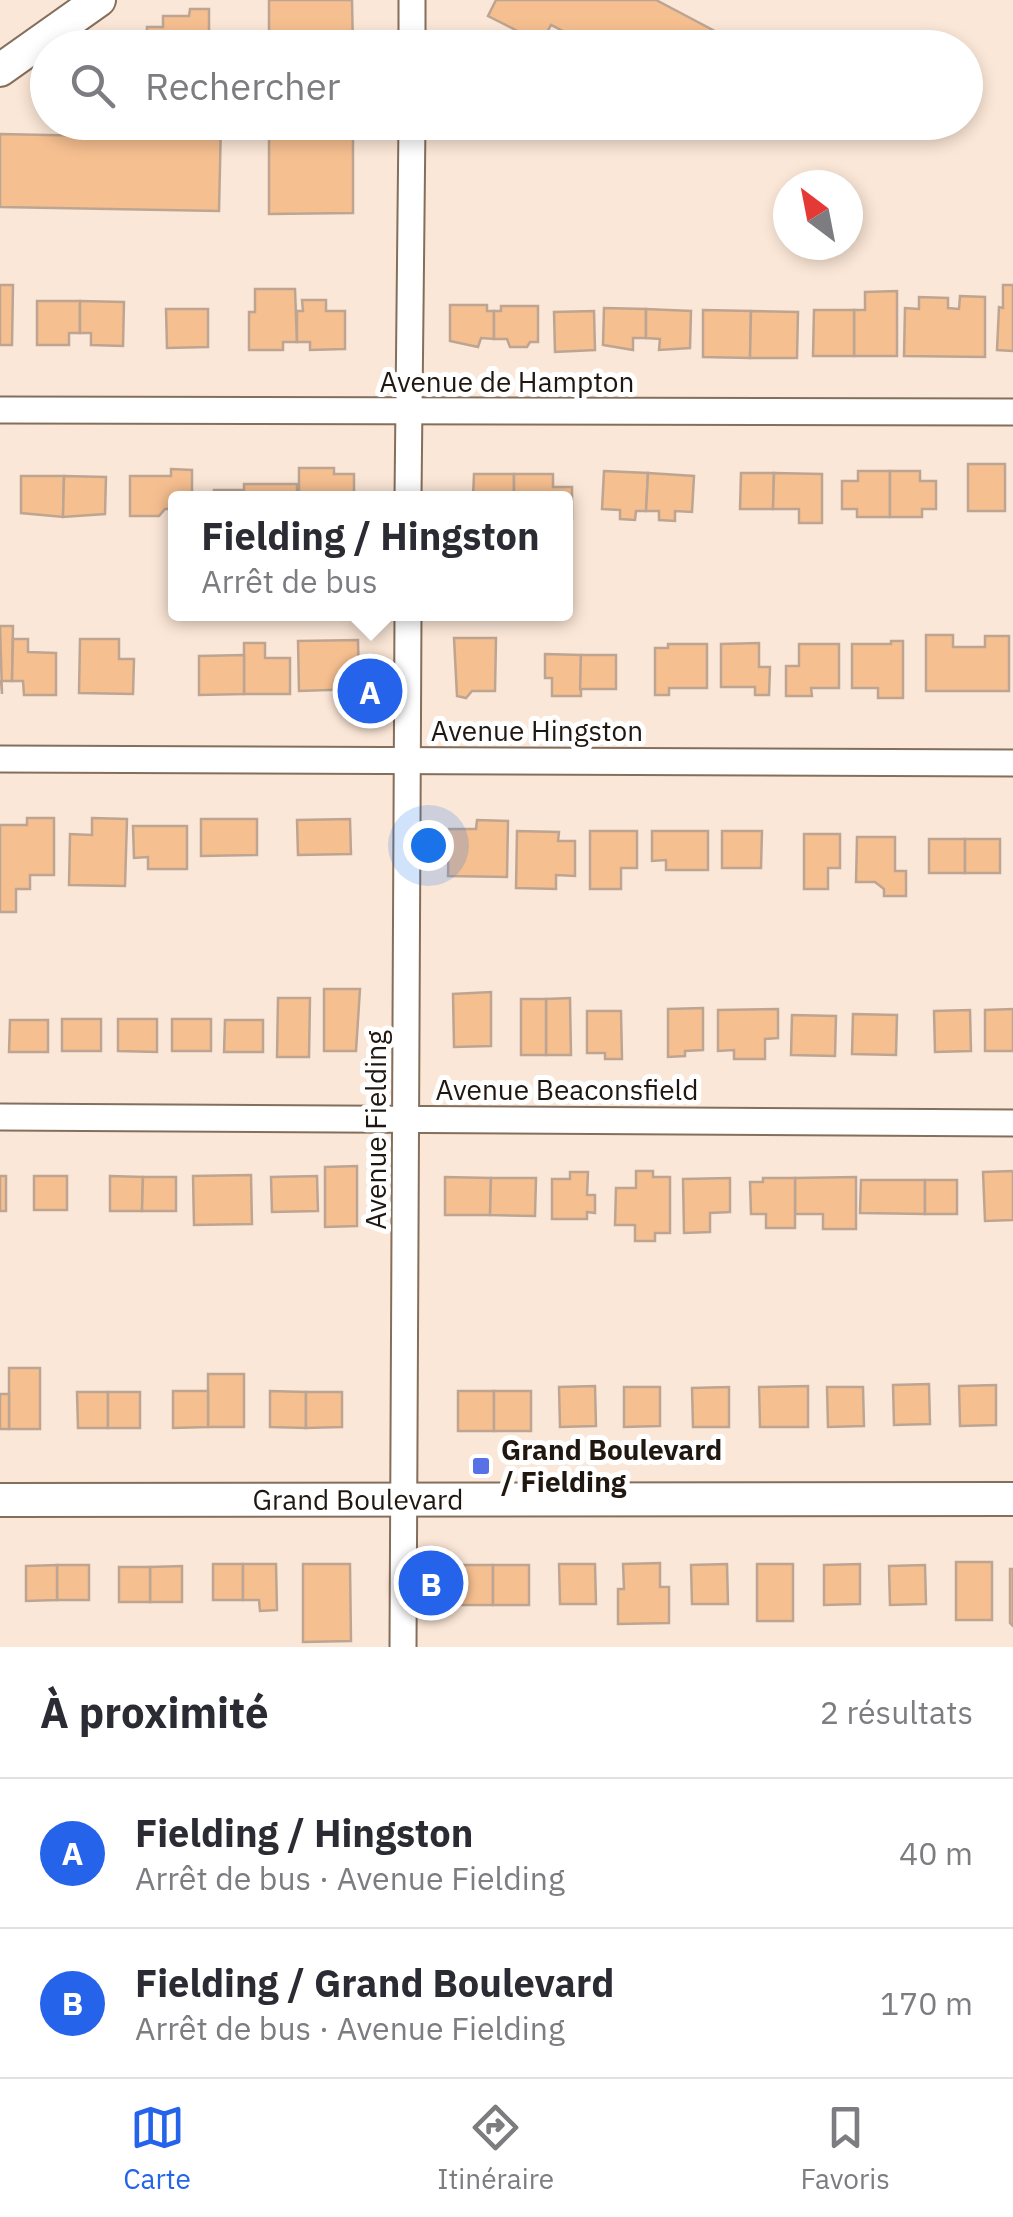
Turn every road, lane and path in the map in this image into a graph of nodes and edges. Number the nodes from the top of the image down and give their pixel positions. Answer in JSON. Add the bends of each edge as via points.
{"nodes":[{"id":1,"x":99,"y":0,"type":"edge"},
{"id":2,"x":412,"y":0,"type":"edge"},
{"id":3,"x":57,"y":30,"type":"edge"},
{"id":4,"x":412,"y":30,"type":"edge"},
{"id":5,"x":30,"y":49,"type":"edge"},
{"id":6,"x":0,"y":70,"type":"edge"},
{"id":7,"x":412,"y":140,"type":"edge"},
{"id":8,"x":0,"y":410,"type":"edge"},
{"id":9,"x":408,"y":412,"type":"junction"},
{"id":10,"x":1013,"y":412,"type":"edge"},
{"id":11,"x":408,"y":491,"type":"edge"},
{"id":12,"x":408,"y":621,"type":"edge"},
{"id":13,"x":0,"y":758,"type":"edge"},
{"id":14,"x":408,"y":760,"type":"junction"},
{"id":15,"x":1013,"y":763,"type":"edge"},
{"id":16,"x":0,"y":1116,"type":"edge"},
{"id":17,"x":406,"y":1119,"type":"junction"},
{"id":18,"x":1013,"y":1123,"type":"edge"},
{"id":19,"x":403,"y":1498,"type":"junction"},
{"id":20,"x":1013,"y":1499,"type":"edge"},
{"id":21,"x":0,"y":1500,"type":"edge"},
{"id":22,"x":403,"y":1647,"type":"edge"}],
"edges":[{"from":1,"to":3,"type":"street"},
{"from":2,"to":4,"type":"street"},
{"from":5,"to":6,"type":"street"},
{"from":7,"to":9,"type":"street"},
{"from":8,"to":9,"type":"street","name":"Avenue de Hampton"},
{"from":9,"to":10,"type":"street","name":"Avenue de Hampton"},
{"from":9,"to":11,"type":"street"},
{"from":12,"to":14,"type":"street","name":"Avenue Fielding"},
{"from":13,"to":14,"type":"street","name":"Avenue Hingston"},
{"from":14,"to":15,"type":"street","name":"Avenue Hingston"},
{"from":14,"to":17,"type":"street","name":"Avenue Fielding"},
{"from":16,"to":17,"type":"street","name":"Avenue Beaconsfield"},
{"from":17,"to":18,"type":"street","name":"Avenue Beaconsfield"},
{"from":17,"to":19,"type":"street","name":"Avenue Fielding"},
{"from":19,"to":20,"type":"street","name":"Grand Boulevard"},
{"from":19,"to":21,"type":"street","name":"Grand Boulevard"},
{"from":19,"to":22,"type":"street","name":"Avenue Fielding"}]}
